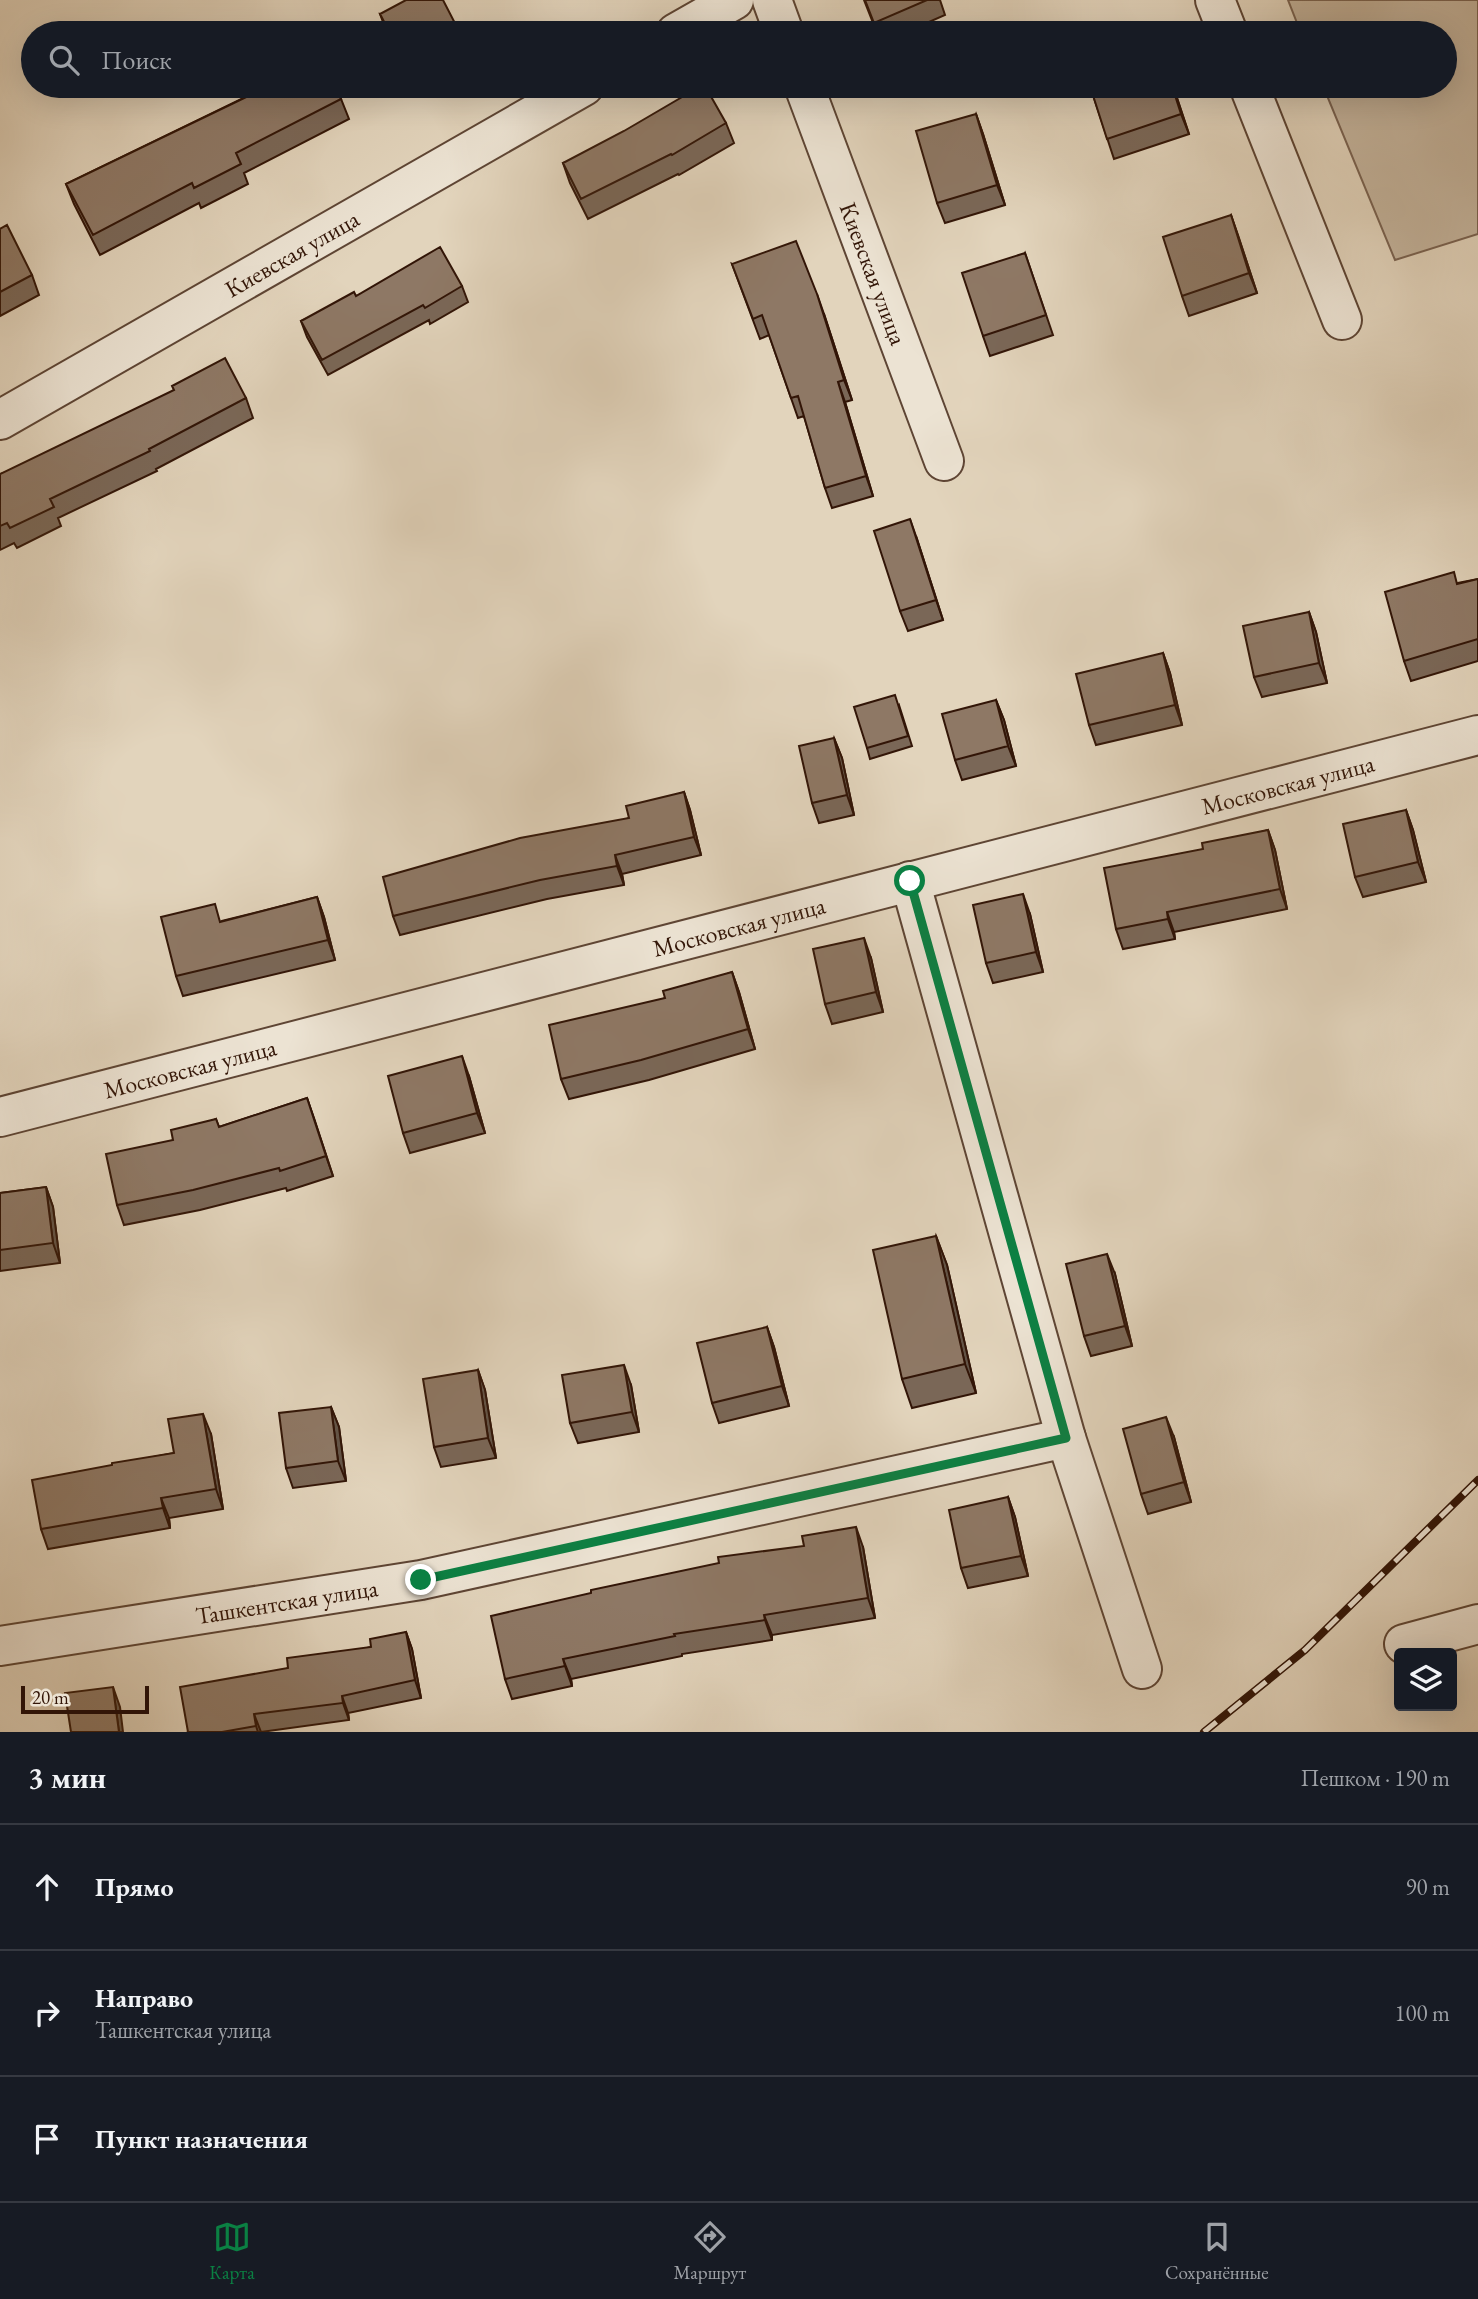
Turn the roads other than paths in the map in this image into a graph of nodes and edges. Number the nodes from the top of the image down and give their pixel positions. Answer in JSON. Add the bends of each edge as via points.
{"nodes":[{"id":1,"x":734,"y":0,"type":"edge"},
{"id":2,"x":772,"y":0,"type":"edge"},
{"id":3,"x":1215,"y":0,"type":"edge"},
{"id":4,"x":697,"y":21,"type":"edge"},
{"id":5,"x":780,"y":21,"type":"edge"},
{"id":6,"x":1223,"y":21,"type":"edge"},
{"id":7,"x":563,"y":98,"type":"edge"},
{"id":8,"x":808,"y":98,"type":"edge"},
{"id":9,"x":1254,"y":98,"type":"edge"},
{"id":10,"x":1342,"y":320,"type":"dead end"},
{"id":11,"x":0,"y":420,"type":"edge"},
{"id":12,"x":944,"y":461,"type":"dead end"},
{"id":13,"x":1478,"y":735,"type":"edge"},
{"id":14,"x":910,"y":881,"type":"junction"},
{"id":15,"x":0,"y":1117,"type":"edge"},
{"id":16,"x":1066,"y":1438,"type":"junction"},
{"id":17,"x":1478,"y":1624,"type":"edge"},
{"id":18,"x":1404,"y":1644,"type":"dead end"},
{"id":19,"x":0,"y":1646,"type":"edge"},
{"id":20,"x":1142,"y":1669,"type":"dead end"}],
"edges":[{"from":1,"to":4,"type":"street"},
{"from":2,"to":5,"type":"street"},
{"from":3,"to":6,"type":"street"},
{"from":7,"to":11,"type":"street","name":"Киевская улица"},
{"from":8,"to":12,"type":"street","name":"Киевская улица"},
{"from":9,"to":10,"type":"street"},
{"from":13,"to":14,"type":"street","name":"Московская улица"},
{"from":14,"to":15,"type":"street","name":"Московская улица"},
{"from":14,"to":16,"type":"street"},
{"from":16,"to":19,"type":"street","name":"Ташкентская улица","via":[[421,1580]]},
{"from":16,"to":20,"type":"street"},
{"from":17,"to":18,"type":"street"}]}
